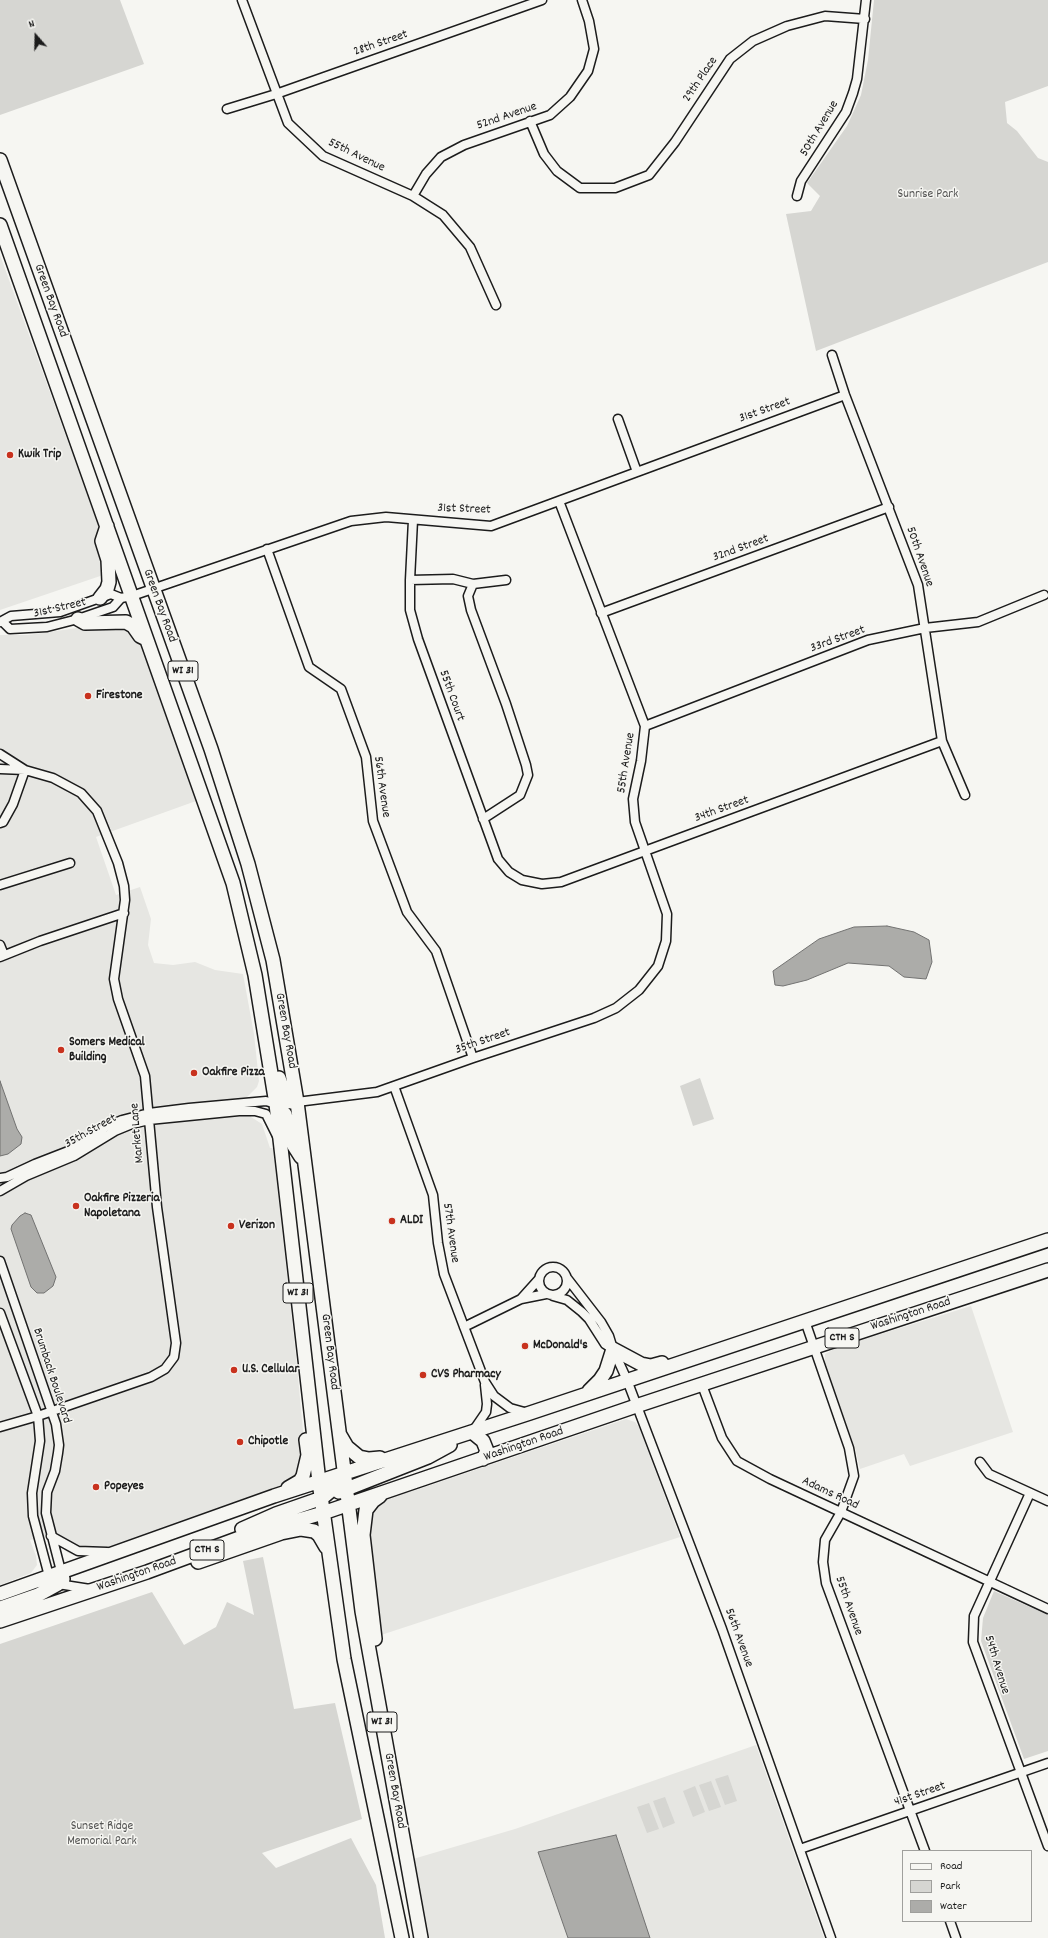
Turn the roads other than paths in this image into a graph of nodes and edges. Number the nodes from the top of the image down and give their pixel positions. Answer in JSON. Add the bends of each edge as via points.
{"nodes":[{"id":1,"x":242,"y":0,"type":"edge"},
{"id":2,"x":542,"y":0,"type":"edge"},
{"id":3,"x":582,"y":0,"type":"edge"},
{"id":4,"x":866,"y":0,"type":"edge"},
{"id":5,"x":865,"y":19,"type":"junction"},
{"id":6,"x":276,"y":94,"type":"junction"},
{"id":7,"x":227,"y":109,"type":"dead end"},
{"id":8,"x":530,"y":121,"type":"junction"},
{"id":9,"x":0,"y":160,"type":"edge"},
{"id":10,"x":413,"y":196,"type":"junction"},
{"id":11,"x":797,"y":196,"type":"dead end"},
{"id":12,"x":0,"y":225,"type":"edge"},
{"id":13,"x":496,"y":305,"type":"dead end"},
{"id":14,"x":832,"y":355,"type":"dead end"},
{"id":15,"x":845,"y":395,"type":"junction"},
{"id":16,"x":618,"y":419,"type":"dead end"},
{"id":17,"x":637,"y":472,"type":"junction"},
{"id":18,"x":559,"y":500,"type":"junction"},
{"id":19,"x":889,"y":507,"type":"junction"},
{"id":20,"x":413,"y":520,"type":"junction"},
{"id":21,"x":108,"y":526,"type":"junction"},
{"id":22,"x":267,"y":549,"type":"junction"},
{"id":23,"x":410,"y":580,"type":"junction"},
{"id":24,"x":506,"y":580,"type":"dead end"},
{"id":25,"x":473,"y":584,"type":"junction"},
{"id":26,"x":153,"y":589,"type":"junction"},
{"id":27,"x":1044,"y":594,"type":"dead end"},
{"id":28,"x":127,"y":597,"type":"junction"},
{"id":29,"x":100,"y":598,"type":"junction"},
{"id":30,"x":602,"y":613,"type":"junction"},
{"id":31,"x":78,"y":619,"type":"junction"},
{"id":32,"x":1,"y":622,"type":"edge"},
{"id":33,"x":925,"y":628,"type":"junction"},
{"id":34,"x":148,"y":640,"type":"junction"},
{"id":35,"x":645,"y":726,"type":"junction"},
{"id":36,"x":942,"y":741,"type":"junction"},
{"id":37,"x":0,"y":754,"type":"edge"},
{"id":38,"x":0,"y":769,"type":"edge"},
{"id":39,"x":25,"y":770,"type":"junction"},
{"id":40,"x":964,"y":796,"type":"dead end"},
{"id":41,"x":483,"y":819,"type":"junction"},
{"id":42,"x":0,"y":823,"type":"edge"},
{"id":43,"x":645,"y":851,"type":"junction"},
{"id":44,"x":70,"y":863,"type":"dead end"},
{"id":45,"x":509,"y":872,"type":"joint"},
{"id":46,"x":0,"y":885,"type":"edge"},
{"id":47,"x":124,"y":913,"type":"junction"},
{"id":48,"x":0,"y":945,"type":"edge"},
{"id":49,"x":2,"y":956,"type":"edge"},
{"id":50,"x":658,"y":966,"type":"joint"},
{"id":51,"x":473,"y":1058,"type":"junction"},
{"id":52,"x":270,"y":1060,"type":"junction"},
{"id":53,"x":394,"y":1086,"type":"junction"},
{"id":54,"x":297,"y":1102,"type":"junction"},
{"id":55,"x":276,"y":1104,"type":"junction"},
{"id":56,"x":149,"y":1116,"type":"junction"},
{"id":57,"x":279,"y":1141,"type":"junction"},
{"id":58,"x":304,"y":1160,"type":"junction"},
{"id":59,"x":0,"y":1178,"type":"edge"},
{"id":60,"x":0,"y":1192,"type":"edge"},
{"id":61,"x":1048,"y":1240,"type":"edge"},
{"id":62,"x":0,"y":1261,"type":"edge"},
{"id":63,"x":1048,"y":1270,"type":"edge"},
{"id":64,"x":567,"y":1278,"type":"junction"},
{"id":65,"x":538,"y":1279,"type":"junction"},
{"id":66,"x":550,"y":1295,"type":"junction"},
{"id":67,"x":521,"y":1299,"type":"junction"},
{"id":68,"x":0,"y":1313,"type":"edge"},
{"id":69,"x":805,"y":1321,"type":"junction"},
{"id":70,"x":464,"y":1327,"type":"junction"},
{"id":71,"x":815,"y":1347,"type":"junction"},
{"id":72,"x":304,"y":1349,"type":"junction"},
{"id":73,"x":613,"y":1349,"type":"junction"},
{"id":74,"x":704,"y":1355,"type":"junction"},
{"id":75,"x":627,"y":1380,"type":"junction"},
{"id":76,"x":484,"y":1382,"type":"junction"},
{"id":77,"x":702,"y":1385,"type":"junction"},
{"id":78,"x":587,"y":1393,"type":"junction"},
{"id":79,"x":636,"y":1406,"type":"junction"},
{"id":80,"x":52,"y":1411,"type":"junction"},
{"id":81,"x":530,"y":1413,"type":"junction"},
{"id":82,"x":38,"y":1416,"type":"junction"},
{"id":83,"x":0,"y":1427,"type":"edge"},
{"id":84,"x":472,"y":1432,"type":"junction"},
{"id":85,"x":339,"y":1433,"type":"junction"},
{"id":86,"x":442,"y":1442,"type":"junction"},
{"id":87,"x":483,"y":1459,"type":"junction"},
{"id":88,"x":980,"y":1462,"type":"dead end"},
{"id":89,"x":344,"y":1473,"type":"junction"},
{"id":90,"x":319,"y":1482,"type":"junction"},
{"id":91,"x":346,"y":1488,"type":"junction"},
{"id":92,"x":391,"y":1490,"type":"junction"},
{"id":93,"x":1030,"y":1493,"type":"junction"},
{"id":94,"x":274,"y":1496,"type":"junction"},
{"id":95,"x":322,"y":1498,"type":"junction"},
{"id":96,"x":1048,"y":1501,"type":"edge"},
{"id":97,"x":349,"y":1504,"type":"junction"},
{"id":98,"x":841,"y":1512,"type":"junction"},
{"id":99,"x":323,"y":1513,"type":"junction"},
{"id":100,"x":51,"y":1536,"type":"junction"},
{"id":101,"x":115,"y":1552,"type":"junction"},
{"id":102,"x":329,"y":1552,"type":"junction"},
{"id":103,"x":161,"y":1567,"type":"junction"},
{"id":104,"x":61,"y":1571,"type":"junction"},
{"id":105,"x":53,"y":1580,"type":"junction"},
{"id":106,"x":991,"y":1582,"type":"junction"},
{"id":107,"x":93,"y":1590,"type":"junction"},
{"id":108,"x":0,"y":1594,"type":"edge"},
{"id":109,"x":0,"y":1608,"type":"edge"},
{"id":110,"x":1048,"y":1609,"type":"edge"},
{"id":111,"x":0,"y":1621,"type":"edge"},
{"id":112,"x":375,"y":1685,"type":"junction"},
{"id":113,"x":1048,"y":1763,"type":"edge"},
{"id":114,"x":1021,"y":1773,"type":"junction"},
{"id":115,"x":910,"y":1812,"type":"junction"},
{"id":116,"x":1048,"y":1846,"type":"edge"},
{"id":117,"x":800,"y":1848,"type":"junction"},
{"id":118,"x":925,"y":1850,"type":"edge"},
{"id":119,"x":950,"y":1922,"type":"edge"},
{"id":120,"x":402,"y":1938,"type":"edge"},
{"id":121,"x":421,"y":1938,"type":"edge"},
{"id":122,"x":831,"y":1938,"type":"edge"},
{"id":123,"x":956,"y":1938,"type":"edge"}],
"edges":[{"from":1,"to":6,"type":"street","name":"55th Avenue"},
{"from":2,"to":6,"type":"street","name":"28th Street"},
{"from":3,"to":8,"type":"street","name":"52nd Avenue","via":[[594,49],[588,71],[570,97],[550,114]]},
{"from":4,"to":5,"type":"street","name":"50th Avenue"},
{"from":5,"to":8,"type":"street","name":"29th Place","via":[[825,16],[787,26],[752,41],[730,59],[675,142],[649,175],[615,188],[580,188],[557,171],[544,154]]},
{"from":5,"to":11,"type":"street","name":"50th Avenue","via":[[857,79],[846,112],[801,181]]},
{"from":6,"to":7,"type":"street","name":"28th Street"},
{"from":6,"to":10,"type":"street","name":"55th Avenue","via":[[288,123],[323,156]]},
{"from":8,"to":10,"type":"street","name":"52nd Avenue","via":[[464,145],[441,157],[426,174]]},
{"from":9,"to":26,"type":"main road","name":"Green Bay Road","number":"WI 31"},
{"from":10,"to":13,"type":"street","name":"55th Avenue","via":[[443,215],[470,247]]},
{"from":12,"to":21,"type":"main road","name":"Green Bay Road","number":"WI 31"},
{"from":14,"to":15,"type":"street","name":"50th Avenue"},
{"from":15,"to":17,"type":"street","name":"31st Street"},
{"from":15,"to":19,"type":"street","name":"50th Avenue"},
{"from":16,"to":17,"type":"street"},
{"from":17,"to":18,"type":"street","name":"31st Street"},
{"from":18,"to":20,"type":"street","name":"31st Street","via":[[490,526]]},
{"from":18,"to":30,"type":"street","name":"55th Avenue"},
{"from":19,"to":30,"type":"street","name":"32nd Street"},
{"from":19,"to":33,"type":"street","name":"50th Avenue","via":[[918,585]]},
{"from":20,"to":22,"type":"street","name":"31st Street","via":[[386,517],[351,521]]},
{"from":20,"to":23,"type":"street","name":"55th Court"},
{"from":21,"to":28,"type":"main road","name":"Green Bay Road","number":"WI 31"},
{"from":21,"to":29,"type":"main road","via":[[102,541],[108,560],[109,582]]},
{"from":22,"to":26,"type":"street","name":"31st Street"},
{"from":22,"to":51,"type":"street","name":"56th Avenue","via":[[309,668],[341,690],[366,757],[372,821],[407,912],[436,951]]},
{"from":23,"to":25,"type":"street","via":[[454,579]]},
{"from":23,"to":41,"type":"street","name":"55th Court","via":[[410,610],[418,640]]},
{"from":24,"to":25,"type":"street"},
{"from":25,"to":41,"type":"street","via":[[468,596],[471,610],[506,704],[528,775],[520,795]]},
{"from":26,"to":28,"type":"street","name":"31st Street"},
{"from":26,"to":54,"type":"main road","name":"Green Bay Road","number":"WI 31","via":[[212,749],[248,864],[273,960]]},
{"from":27,"to":33,"type":"street","name":"33rd Street","via":[[978,622]]},
{"from":28,"to":29,"type":"street","name":"31st Street","via":[[111,594]]},
{"from":28,"to":31,"type":"street","name":"31st Street","via":[[113,607]]},
{"from":28,"to":34,"type":"main road","name":"Green Bay Road","number":"WI 31"},
{"from":29,"to":32,"type":"street","name":"31st Street","via":[[60,612],[11,616]]},
{"from":30,"to":35,"type":"street","name":"55th Avenue"},
{"from":31,"to":32,"type":"street","name":"31st Street","via":[[47,627],[26,629],[10,629]]},
{"from":31,"to":34,"type":"main road","via":[[85,623],[126,622]]},
{"from":33,"to":35,"type":"street","name":"33rd Street","via":[[868,640]]},
{"from":33,"to":36,"type":"street","name":"50th Avenue"},
{"from":34,"to":52,"type":"main road","name":"Green Bay Road","number":"WI 31","via":[[233,883],[256,975]]},
{"from":35,"to":43,"type":"street","name":"55th Avenue","via":[[633,799],[635,822]]},
{"from":36,"to":40,"type":"street","name":"50th Avenue"},
{"from":36,"to":43,"type":"street","name":"34th Street"},
{"from":37,"to":39,"type":"street","name":"Market Lane"},
{"from":38,"to":39,"type":"street","name":"Market Lane"},
{"from":39,"to":42,"type":"street","via":[[13,804]]},
{"from":39,"to":47,"type":"street","name":"Market Lane","via":[[53,778],[81,793],[97,811],[124,886]]},
{"from":41,"to":45,"type":"street","name":"55th Court","via":[[498,859]]},
{"from":43,"to":45,"type":"street","name":"34th Street","via":[[561,882],[542,884],[522,880]]},
{"from":43,"to":50,"type":"street","name":"55th Avenue","via":[[667,914],[666,941]]},
{"from":44,"to":46,"type":"street"},
{"from":47,"to":49,"type":"street"},
{"from":47,"to":56,"type":"street","name":"Market Lane","via":[[114,979],[118,999],[145,1076]]},
{"from":48,"to":49,"type":"street"},
{"from":50,"to":51,"type":"street","name":"35th Street","via":[[639,990],[616,1008],[594,1018]]},
{"from":51,"to":53,"type":"street","name":"35th Street"},
{"from":52,"to":54,"type":"main road","via":[[278,1074],[286,1100]]},
{"from":52,"to":55,"type":"main road","name":"Green Bay Road","number":"WI 31"},
{"from":53,"to":54,"type":"street","name":"35th Street","via":[[376,1092]]},
{"from":53,"to":70,"type":"street","name":"57th Avenue","via":[[433,1195],[440,1262]]},
{"from":54,"to":58,"type":"main road","name":"Green Bay Road","number":"WI 31"},
{"from":55,"to":56,"type":"street","name":"35th Street","via":[[266,1101]]},
{"from":55,"to":57,"type":"main road","name":"Green Bay Road","number":"WI 31"},
{"from":55,"to":58,"type":"main road","via":[[285,1114],[294,1146]]},
{"from":56,"to":57,"type":"street","name":"35th Street","via":[[255,1111],[266,1114]]},
{"from":56,"to":59,"type":"street","name":"35th Street","via":[[122,1120],[106,1127],[71,1150],[7,1178]]},
{"from":56,"to":60,"type":"street","name":"35th Street","via":[[116,1131],[74,1156],[26,1176]]},
{"from":56,"to":80,"type":"street","name":"Market Lane","via":[[157,1207],[176,1343],[174,1357],[165,1369],[151,1377]]},
{"from":57,"to":72,"type":"main road","name":"Green Bay Road","number":"WI 31"},
{"from":58,"to":85,"type":"main road","name":"Green Bay Road","number":"WI 31"},
{"from":61,"to":69,"type":"main road","number":"CTH S"},
{"from":62,"to":80,"type":"street","name":"Brumback Boulevard"},
{"from":63,"to":71,"type":"main road","name":"Washington Road","number":"CTH S"},
{"from":64,"to":65,"type":"street","via":[[559,1268],[550,1267],[542,1271]]},
{"from":64,"to":66,"type":"street","via":[[564,1290]]},
{"from":64,"to":73,"type":"street","name":"56th Avenue","via":[[601,1322]]},
{"from":65,"to":66,"type":"street","via":[[540,1288]]},
{"from":65,"to":67,"type":"street"},
{"from":66,"to":67,"type":"street"},
{"from":66,"to":73,"type":"street","name":"56th Avenue","via":[[567,1300],[582,1312],[605,1344]]},
{"from":67,"to":70,"type":"street"},
{"from":68,"to":82,"type":"street","name":"Brumback Boulevard"},
{"from":69,"to":71,"type":"street","name":"55th Avenue"},
{"from":69,"to":74,"type":"main road","number":"CTH S"},
{"from":70,"to":76,"type":"street","name":"57th Avenue"},
{"from":71,"to":77,"type":"main road","name":"Washington Road","number":"CTH S"},
{"from":71,"to":98,"type":"street","name":"55th Avenue","via":[[850,1448],[854,1476]]},
{"from":72,"to":90,"type":"main road","name":"Green Bay Road","number":"WI 31"},
{"from":72,"to":94,"type":"main road","via":[[300,1383],[307,1464],[300,1481]]},
{"from":73,"to":74,"type":"main road","via":[[635,1363],[651,1366],[682,1357]]},
{"from":73,"to":75,"type":"street","name":"56th Avenue"},
{"from":73,"to":78,"type":"main road","via":[[605,1373]]},
{"from":74,"to":75,"type":"main road","number":"CTH S"},
{"from":75,"to":78,"type":"main road","number":"CTH S"},
{"from":75,"to":79,"type":"street","name":"56th Avenue"},
{"from":76,"to":81,"type":"street","name":"57th Avenue","via":[[494,1396],[510,1408]]},
{"from":76,"to":84,"type":"street","name":"57th Avenue","via":[[486,1412]]},
{"from":77,"to":79,"type":"main road","name":"Washington Road","number":"CTH S"},
{"from":77,"to":98,"type":"street","name":"Adams Road","via":[[722,1438],[737,1461]]},
{"from":78,"to":81,"type":"main road","number":"CTH S"},
{"from":79,"to":87,"type":"main road","name":"Washington Road","number":"CTH S"},
{"from":79,"to":117,"type":"street","name":"56th Avenue","via":[[722,1629]]},
{"from":80,"to":82,"type":"street","name":"Market Lane"},
{"from":80,"to":100,"type":"street","name":"Brumback Boulevard","via":[[59,1445],[55,1471],[47,1492],[46,1513]]},
{"from":81,"to":84,"type":"main road","number":"CTH S"},
{"from":82,"to":83,"type":"street","name":"Market Lane"},
{"from":82,"to":105,"type":"street","name":"Brumback Boulevard","via":[[40,1441],[32,1493],[33,1516]]},
{"from":84,"to":86,"type":"main road","number":"CTH S"},
{"from":84,"to":87,"type":"main road","via":[[483,1441],[487,1451]]},
{"from":84,"to":91,"type":"main road","via":[[428,1457]]},
{"from":85,"to":86,"type":"main road","via":[[353,1453],[364,1459],[378,1458]]},
{"from":85,"to":89,"type":"main road","name":"Green Bay Road","number":"WI 31"},
{"from":86,"to":89,"type":"main road","number":"CTH S"},
{"from":87,"to":92,"type":"main road","name":"Washington Road","number":"CTH S"},
{"from":88,"to":93,"type":"street","via":[[990,1474]]},
{"from":89,"to":90,"type":"main road","number":"CTH S"},
{"from":89,"to":91,"type":"main road","name":"Green Bay Road","number":"WI 31"},
{"from":89,"to":95,"type":"main road","via":[[340,1483]]},
{"from":90,"to":94,"type":"main road","number":"CTH S"},
{"from":90,"to":95,"type":"main road","name":"Green Bay Road","number":"WI 31"},
{"from":91,"to":97,"type":"main road","name":"Green Bay Road","number":"WI 31"},
{"from":91,"to":99,"type":"main road","via":[[335,1495]]},
{"from":92,"to":97,"type":"main road","name":"Washington Road","number":"CTH S"},
{"from":92,"to":112,"type":"main road","via":[[369,1505],[365,1514],[363,1535],[376,1646]]},
{"from":93,"to":96,"type":"street"},
{"from":93,"to":106,"type":"street","name":"54th Avenue"},
{"from":94,"to":101,"type":"main road","number":"CTH S"},
{"from":95,"to":99,"type":"main road","name":"Green Bay Road","number":"WI 31"},
{"from":95,"to":103,"type":"main road","via":[[265,1519]]},
{"from":97,"to":99,"type":"main road","name":"Washington Road","number":"CTH S"},
{"from":97,"to":112,"type":"main road","name":"Green Bay Road","number":"WI 31","via":[[362,1611]]},
{"from":98,"to":106,"type":"street","name":"Adams Road"},
{"from":98,"to":115,"type":"street","name":"55th Avenue","via":[[825,1540],[823,1562],[826,1583]]},
{"from":99,"to":102,"type":"main road","name":"Green Bay Road","number":"WI 31"},
{"from":99,"to":103,"type":"main road","name":"Washington Road","number":"CTH S","via":[[250,1534]]},
{"from":100,"to":101,"type":"street","via":[[78,1551]]},
{"from":100,"to":104,"type":"street","name":"Brumback Boulevard"},
{"from":101,"to":104,"type":"main road","number":"CTH S"},
{"from":102,"to":103,"type":"main road","via":[[319,1535],[310,1529],[301,1529],[281,1533],[195,1564]]},
{"from":102,"to":120,"type":"main road","name":"Green Bay Road","number":"WI 31","via":[[344,1659]]},
{"from":103,"to":107,"type":"main road","name":"Washington Road","number":"CTH S"},
{"from":104,"to":105,"type":"main road","via":[[63,1579]]},
{"from":105,"to":107,"type":"street"},
{"from":105,"to":108,"type":"main road"},
{"from":105,"to":109,"type":"main road","via":[[38,1594]]},
{"from":106,"to":110,"type":"street","name":"Adams Road"},
{"from":106,"to":114,"type":"street","name":"54th Avenue","via":[[974,1616],[974,1642]]},
{"from":107,"to":111,"type":"main road","name":"Washington Road","number":"CTH S"},
{"from":112,"to":121,"type":"main road","name":"Green Bay Road","number":"WI 31"},
{"from":113,"to":114,"type":"street","name":"41st Street"},
{"from":114,"to":115,"type":"street","name":"41st Street"},
{"from":114,"to":116,"type":"street","name":"54th Avenue"},
{"from":115,"to":117,"type":"street","name":"41st Street"},
{"from":115,"to":118,"type":"street","name":"55th Avenue"},
{"from":117,"to":122,"type":"street","name":"56th Avenue"},
{"from":119,"to":123,"type":"street"}]}
